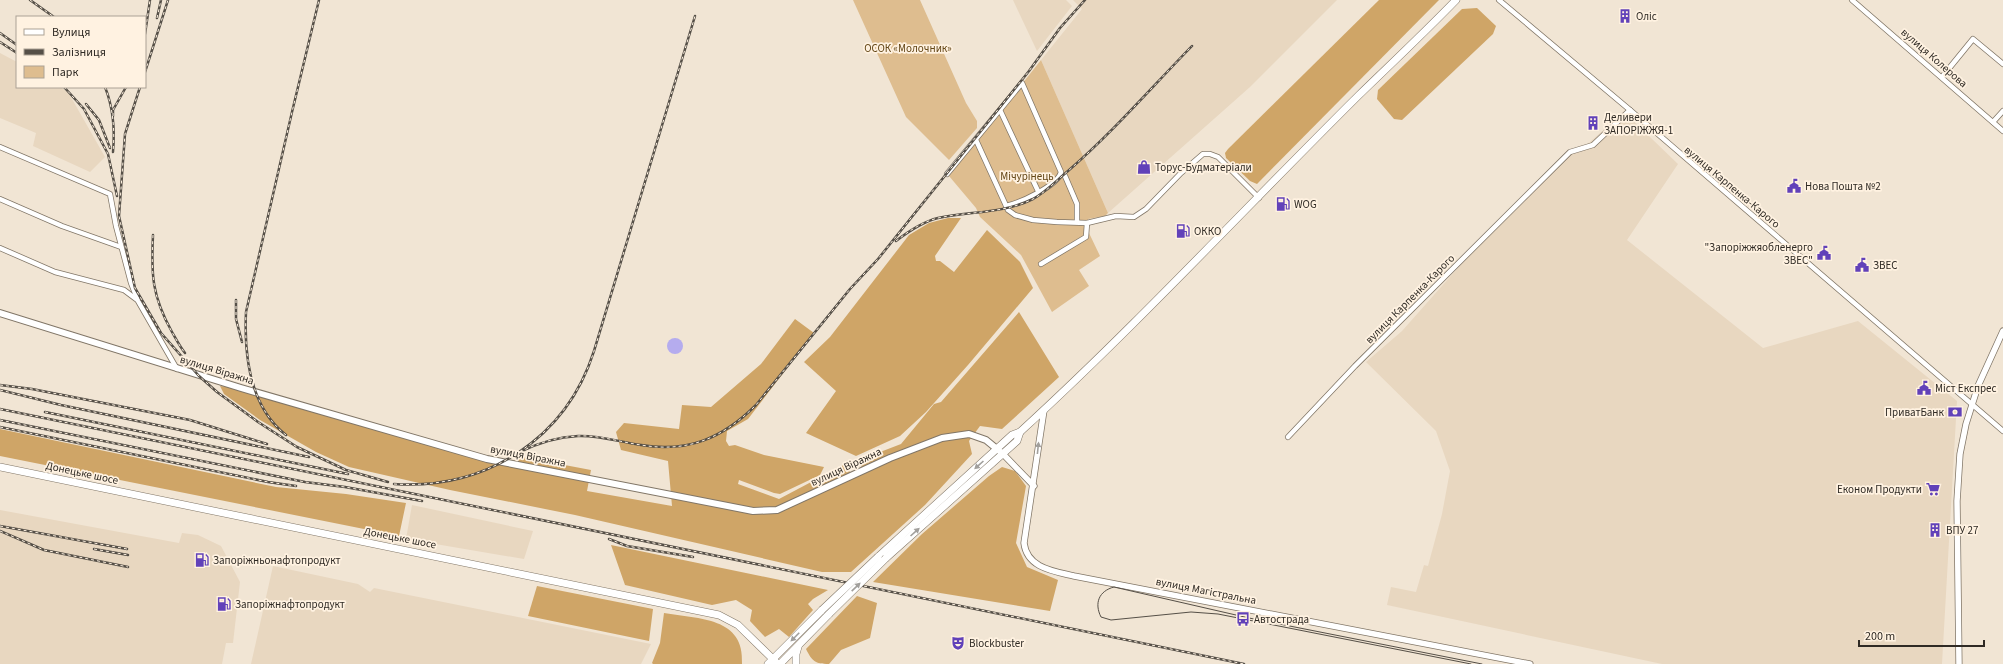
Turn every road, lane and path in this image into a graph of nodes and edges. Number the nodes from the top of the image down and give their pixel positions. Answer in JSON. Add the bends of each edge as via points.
{"nodes":[{"id":1,"x":1456,"y":0,"type":"edge"},
{"id":2,"x":1499,"y":0,"type":"edge"},
{"id":3,"x":1852,"y":0,"type":"edge"},
{"id":4,"x":2003,"y":64,"type":"edge"},
{"id":5,"x":1942,"y":78,"type":"junction"},
{"id":6,"x":1000,"y":110,"type":"junction"},
{"id":7,"x":1630,"y":110,"type":"junction"},
{"id":8,"x":2003,"y":111,"type":"edge"},
{"id":9,"x":1993,"y":122,"type":"junction"},
{"id":10,"x":2003,"y":131,"type":"edge"},
{"id":11,"x":976,"y":140,"type":"junction"},
{"id":12,"x":0,"y":147,"type":"edge"},
{"id":13,"x":947,"y":174,"type":"dead end"},
{"id":14,"x":1065,"y":176,"type":"dead end"},
{"id":15,"x":1038,"y":191,"type":"dead end"},
{"id":16,"x":1259,"y":198,"type":"junction"},
{"id":17,"x":0,"y":199,"type":"edge"},
{"id":18,"x":1006,"y":206,"type":"junction"},
{"id":19,"x":1077,"y":222,"type":"junction"},
{"id":20,"x":1087,"y":223,"type":"junction"},
{"id":21,"x":121,"y":246,"type":"junction"},
{"id":22,"x":0,"y":248,"type":"edge"},
{"id":23,"x":1041,"y":264,"type":"dead end"},
{"id":24,"x":131,"y":283,"type":"junction"},
{"id":25,"x":124,"y":290,"type":"junction"},
{"id":26,"x":138,"y":301,"type":"junction"},
{"id":27,"x":0,"y":313,"type":"edge"},
{"id":28,"x":2003,"y":330,"type":"edge"},
{"id":29,"x":177,"y":369,"type":"junction"},
{"id":30,"x":1972,"y":404,"type":"junction"},
{"id":31,"x":1044,"y":410,"type":"junction"},
{"id":32,"x":2003,"y":431,"type":"edge"},
{"id":33,"x":1020,"y":432,"type":"junction"},
{"id":34,"x":1288,"y":437,"type":"dead end"},
{"id":35,"x":997,"y":448,"type":"junction"},
{"id":36,"x":1003,"y":454,"type":"junction"},
{"id":37,"x":0,"y":467,"type":"edge"},
{"id":38,"x":1034,"y":487,"type":"junction"},
{"id":39,"x":825,"y":612,"type":"junction"},
{"id":40,"x":799,"y":644,"type":"junction"},
{"id":41,"x":775,"y":663,"type":"edge"},
{"id":42,"x":796,"y":664,"type":"edge"},
{"id":43,"x":1530,"y":664,"type":"edge"},
{"id":44,"x":1959,"y":664,"type":"edge"}],
"edges":[{"from":1,"to":16,"type":"main road"},
{"from":2,"to":7,"type":"street"},
{"from":3,"to":5,"type":"street","name":"вулиця Колерова"},
{"from":4,"to":5,"type":"street","via":[[1973,39]]},
{"from":5,"to":9,"type":"street","name":"вулиця Колерова"},
{"from":6,"to":11,"type":"street"},
{"from":6,"to":15,"type":"street"},
{"from":6,"to":18,"type":"street","via":[[1022,83],[1061,172],[1031,198]]},
{"from":7,"to":30,"type":"street","name":"вулиця Карпенка-Карого"},
{"from":7,"to":34,"type":"street","name":"вулиця Карпенка-Карого","via":[[1593,145],[1570,152],[1355,366]]},
{"from":8,"to":9,"type":"street"},
{"from":9,"to":10,"type":"street","name":"вулиця Колерова"},
{"from":11,"to":13,"type":"street"},
{"from":11,"to":18,"type":"street"},
{"from":12,"to":21,"type":"street","via":[[107,193],[112,202]]},
{"from":14,"to":19,"type":"street","via":[[1077,204]]},
{"from":16,"to":20,"type":"street","via":[[1218,158],[1203,154],[1140,213]]},
{"from":16,"to":31,"type":"main road","via":[[1141,318]]},
{"from":17,"to":21,"type":"street","via":[[62,226]]},
{"from":18,"to":19,"type":"street","via":[[1010,213],[1027,218]]},
{"from":19,"to":20,"type":"street"},
{"from":20,"to":23,"type":"street","via":[[1086,237]]},
{"from":21,"to":24,"type":"street"},
{"from":22,"to":25,"type":"street","via":[[54,272]]},
{"from":24,"to":25,"type":"street"},
{"from":24,"to":26,"type":"street"},
{"from":25,"to":26,"type":"street"},
{"from":26,"to":29,"type":"street"},
{"from":27,"to":29,"type":"main road","name":"вулиця Віражна"},
{"from":28,"to":30,"type":"street","via":[[1982,372]]},
{"from":29,"to":35,"type":"main road","name":"вулиця Віражна","via":[[487,459],[753,511],[777,510],[890,458],[942,438],[969,434],[986,440]]},
{"from":30,"to":32,"type":"street","name":"вулиця Карпенка-Карого"},
{"from":30,"to":44,"type":"street","via":[[1958,469]]},
{"from":31,"to":33,"type":"main road"},
{"from":38,"to":31,"type":"street","name":"вулиця Магістральна","one_way":true},
{"from":33,"to":35,"type":"main road","via":[[1012,435]]},
{"from":33,"to":36,"type":"main road","via":[[1017,441]]},
{"from":35,"to":36,"type":"main road","name":"вулиця Віражна"},
{"from":35,"to":39,"type":"main road","one_way":true,"bridge":true,"via":[[878,557]]},
{"from":36,"to":38,"type":"street","name":"вулиця Віражна"},
{"from":39,"to":36,"type":"main road","one_way":true,"bridge":true},
{"from":37,"to":41,"type":"main road","name":"Донецьке шосе","via":[[719,615],[738,625]]},
{"from":38,"to":43,"type":"street","name":"вулиця Магістральна","via":[[1025,533],[1025,549],[1029,559],[1038,566],[1052,571]]},
{"from":39,"to":40,"type":"main road"},
{"from":39,"to":41,"type":"main road","one_way":true},
{"from":40,"to":41,"type":"main road"},
{"from":40,"to":42,"type":"main road"}]}
